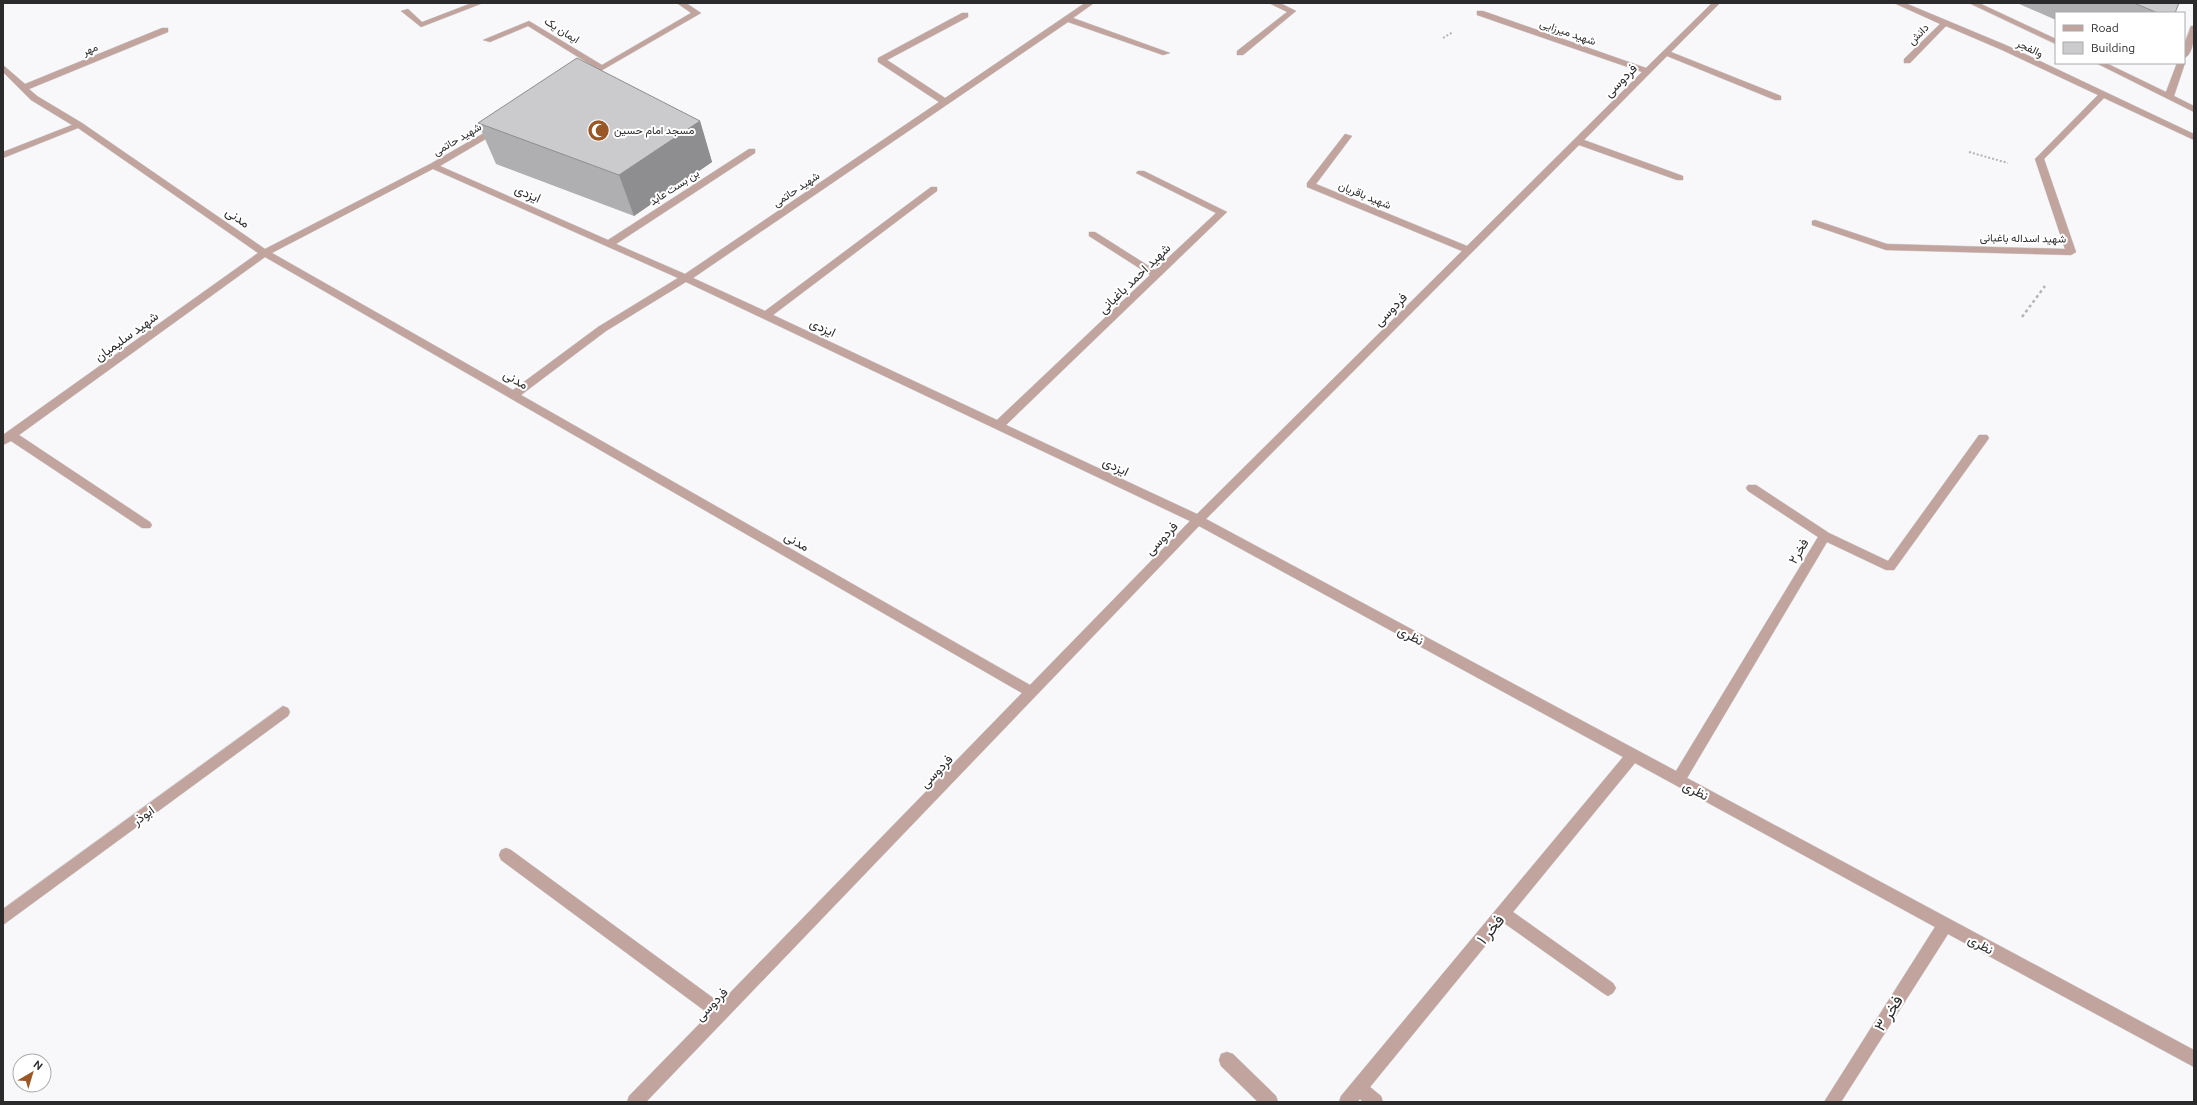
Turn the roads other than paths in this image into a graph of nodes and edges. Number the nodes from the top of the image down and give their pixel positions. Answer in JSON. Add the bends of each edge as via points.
{"nodes":[{"id":1,"x":478,"y":3,"type":"edge"},
{"id":2,"x":681,"y":3,"type":"edge"},
{"id":3,"x":1090,"y":3,"type":"edge"},
{"id":4,"x":1272,"y":3,"type":"edge"},
{"id":5,"x":1716,"y":3,"type":"edge"},
{"id":6,"x":1898,"y":3,"type":"edge"},
{"id":7,"x":1973,"y":3,"type":"edge"},
{"id":8,"x":405,"y":11,"type":"dead end"},
{"id":9,"x":1480,"y":13,"type":"dead end"},
{"id":10,"x":965,"y":15,"type":"dead end"},
{"id":11,"x":1067,"y":19,"type":"junction"},
{"id":12,"x":1945,"y":23,"type":"junction"},
{"id":13,"x":2194,"y":28,"type":"edge"},
{"id":14,"x":165,"y":30,"type":"dead end"},
{"id":15,"x":487,"y":40,"type":"dead end"},
{"id":16,"x":2055,"y":42,"type":"edge"},
{"id":17,"x":1166,"y":53,"type":"dead end"},
{"id":18,"x":1240,"y":53,"type":"dead end"},
{"id":19,"x":1666,"y":53,"type":"junction"},
{"id":20,"x":2185,"y":53,"type":"edge"},
{"id":21,"x":1907,"y":61,"type":"dead end"},
{"id":22,"x":2102,"y":64,"type":"edge"},
{"id":23,"x":2181,"y":64,"type":"edge"},
{"id":24,"x":3,"y":67,"type":"edge"},
{"id":25,"x":601,"y":68,"type":"junction"},
{"id":26,"x":1648,"y":71,"type":"junction"},
{"id":27,"x":574,"y":84,"type":"edge"},
{"id":28,"x":24,"y":88,"type":"junction"},
{"id":29,"x":2103,"y":94,"type":"junction"},
{"id":30,"x":2169,"y":97,"type":"junction"},
{"id":31,"x":1778,"y":98,"type":"dead end"},
{"id":32,"x":945,"y":102,"type":"junction"},
{"id":33,"x":2194,"y":109,"type":"edge"},
{"id":34,"x":507,"y":123,"type":"edge"},
{"id":35,"x":79,"y":125,"type":"junction"},
{"id":36,"x":1348,"y":136,"type":"dead end"},
{"id":37,"x":2194,"y":137,"type":"edge"},
{"id":38,"x":1578,"y":141,"type":"junction"},
{"id":39,"x":752,"y":151,"type":"dead end"},
{"id":40,"x":3,"y":155,"type":"edge"},
{"id":41,"x":434,"y":166,"type":"junction"},
{"id":42,"x":1141,"y":173,"type":"dead end"},
{"id":43,"x":1680,"y":178,"type":"dead end"},
{"id":44,"x":934,"y":189,"type":"dead end"},
{"id":45,"x":1815,"y":223,"type":"dead end"},
{"id":46,"x":1092,"y":234,"type":"dead end"},
{"id":47,"x":608,"y":244,"type":"junction"},
{"id":48,"x":1469,"y":250,"type":"junction"},
{"id":49,"x":265,"y":253,"type":"junction"},
{"id":50,"x":1156,"y":275,"type":"junction"},
{"id":51,"x":686,"y":278,"type":"junction"},
{"id":52,"x":765,"y":316,"type":"junction"},
{"id":53,"x":515,"y":394,"type":"junction"},
{"id":54,"x":999,"y":425,"type":"junction"},
{"id":55,"x":7,"y":438,"type":"edge"},
{"id":56,"x":1983,"y":438,"type":"dead end"},
{"id":57,"x":1752,"y":488,"type":"dead end"},
{"id":58,"x":1198,"y":520,"type":"junction"},
{"id":59,"x":146,"y":524,"type":"dead end"},
{"id":60,"x":1825,"y":536,"type":"junction"},
{"id":61,"x":1032,"y":692,"type":"junction"},
{"id":62,"x":283,"y":712,"type":"dead end"},
{"id":63,"x":1633,"y":755,"type":"junction"},
{"id":64,"x":1678,"y":780,"type":"junction"},
{"id":65,"x":506,"y":855,"type":"dead end"},
{"id":66,"x":1503,"y":914,"type":"junction"},
{"id":67,"x":3,"y":918,"type":"edge"},
{"id":68,"x":1945,"y":924,"type":"junction"},
{"id":69,"x":1608,"y":988,"type":"dead end"},
{"id":70,"x":721,"y":1013,"type":"junction"},
{"id":71,"x":2194,"y":1059,"type":"edge"},
{"id":72,"x":1227,"y":1060,"type":"dead end"},
{"id":73,"x":1359,"y":1088,"type":"junction"},
{"id":74,"x":636,"y":1102,"type":"edge"},
{"id":75,"x":1270,"y":1102,"type":"edge"},
{"id":76,"x":1347,"y":1102,"type":"edge"},
{"id":77,"x":1375,"y":1102,"type":"edge"},
{"id":78,"x":1832,"y":1102,"type":"edge"}],
"edges":[{"from":1,"to":8,"type":"street","via":[[421,25]]},
{"from":2,"to":25,"type":"street","via":[[697,13]]},
{"from":3,"to":11,"type":"street","name":"شهید حاتمی"},
{"from":4,"to":18,"type":"street","via":[[1292,11]]},
{"from":5,"to":19,"type":"street","name":"فردوسی"},
{"from":6,"to":12,"type":"street","name":"والفجر"},
{"from":7,"to":16,"type":"street","name":"والفجر"},
{"from":9,"to":26,"type":"street","name":"شهید میرزایی"},
{"from":10,"to":32,"type":"street","via":[[881,60]]},
{"from":11,"to":17,"type":"street"},
{"from":11,"to":32,"type":"street","name":"شهید حاتمی"},
{"from":12,"to":21,"type":"street","name":"دانش"},
{"from":12,"to":29,"type":"street","name":"والفجر"},
{"from":13,"to":20,"type":"street"},
{"from":14,"to":28,"type":"street","name":"مهر"},
{"from":15,"to":25,"type":"street","name":"ایمان یک","via":[[529,23]]},
{"from":19,"to":26,"type":"street","name":"فردوسی"},
{"from":19,"to":31,"type":"street"},
{"from":22,"to":30,"type":"street"},
{"from":23,"to":30,"type":"street"},
{"from":24,"to":28,"type":"street","name":"مدنی"},
{"from":25,"to":27,"type":"street"},
{"from":26,"to":38,"type":"street","name":"فردوسی"},
{"from":28,"to":35,"type":"street","name":"مدنی","via":[[34,98]]},
{"from":29,"to":37,"type":"street","name":"والفجر"},
{"from":29,"to":45,"type":"street","name":"شهید اسداله باغبانی","via":[[2039,159],[2071,252],[1886,246]]},
{"from":30,"to":33,"type":"street"},
{"from":32,"to":51,"type":"street","name":"شهید حاتمی"},
{"from":34,"to":41,"type":"street","name":"شهید حاتمی"},
{"from":35,"to":40,"type":"street"},
{"from":35,"to":49,"type":"street","name":"مدنی"},
{"from":36,"to":48,"type":"street","name":"شهید باقریان","via":[[1310,185]]},
{"from":38,"to":43,"type":"street"},
{"from":38,"to":48,"type":"street","name":"فردوسی"},
{"from":39,"to":47,"type":"street","name":"بن بست عابد"},
{"from":41,"to":47,"type":"street","name":"ایزدی"},
{"from":41,"to":49,"type":"street","name":"شهید حاتمی"},
{"from":42,"to":50,"type":"street","name":"شهید احمد باغبانی","via":[[1222,212]]},
{"from":44,"to":52,"type":"street"},
{"from":46,"to":50,"type":"street"},
{"from":47,"to":51,"type":"street","name":"ایزدی"},
{"from":48,"to":58,"type":"street","name":"فردوسی"},
{"from":49,"to":53,"type":"street","name":"مدنی"},
{"from":49,"to":55,"type":"street","name":"شهید سلیمیان"},
{"from":50,"to":54,"type":"street","name":"شهید احمد باغبانی"},
{"from":51,"to":52,"type":"street","name":"ایزدی"},
{"from":51,"to":53,"type":"street","name":"شهید حاتمی","via":[[602,329]]},
{"from":52,"to":54,"type":"street","name":"ایزدی"},
{"from":53,"to":61,"type":"street","name":"مدنی"},
{"from":54,"to":58,"type":"street","name":"ایزدی"},
{"from":55,"to":59,"type":"street"},
{"from":56,"to":60,"type":"street","name":"فخر۲","via":[[1890,567]]},
{"from":57,"to":60,"type":"street"},
{"from":58,"to":61,"type":"street","name":"فردوسی"},
{"from":58,"to":63,"type":"street","name":"نظری"},
{"from":60,"to":64,"type":"street","name":"فخر۲"},
{"from":61,"to":70,"type":"street","name":"فردوسی"},
{"from":62,"to":67,"type":"street","name":"ابوذر"},
{"from":63,"to":64,"type":"street","name":"نظری"},
{"from":63,"to":66,"type":"street","name":"فخر ۱"},
{"from":64,"to":68,"type":"street","name":"نظری"},
{"from":65,"to":70,"type":"street"},
{"from":66,"to":69,"type":"street"},
{"from":66,"to":73,"type":"street","name":"فخر ۱"},
{"from":68,"to":71,"type":"street","name":"نظری"},
{"from":68,"to":78,"type":"street","name":"فخر ۳"},
{"from":70,"to":74,"type":"street","name":"فردوسی"},
{"from":72,"to":75,"type":"street"},
{"from":73,"to":76,"type":"street","name":"فخر ۱"},
{"from":73,"to":77,"type":"street"}]}
